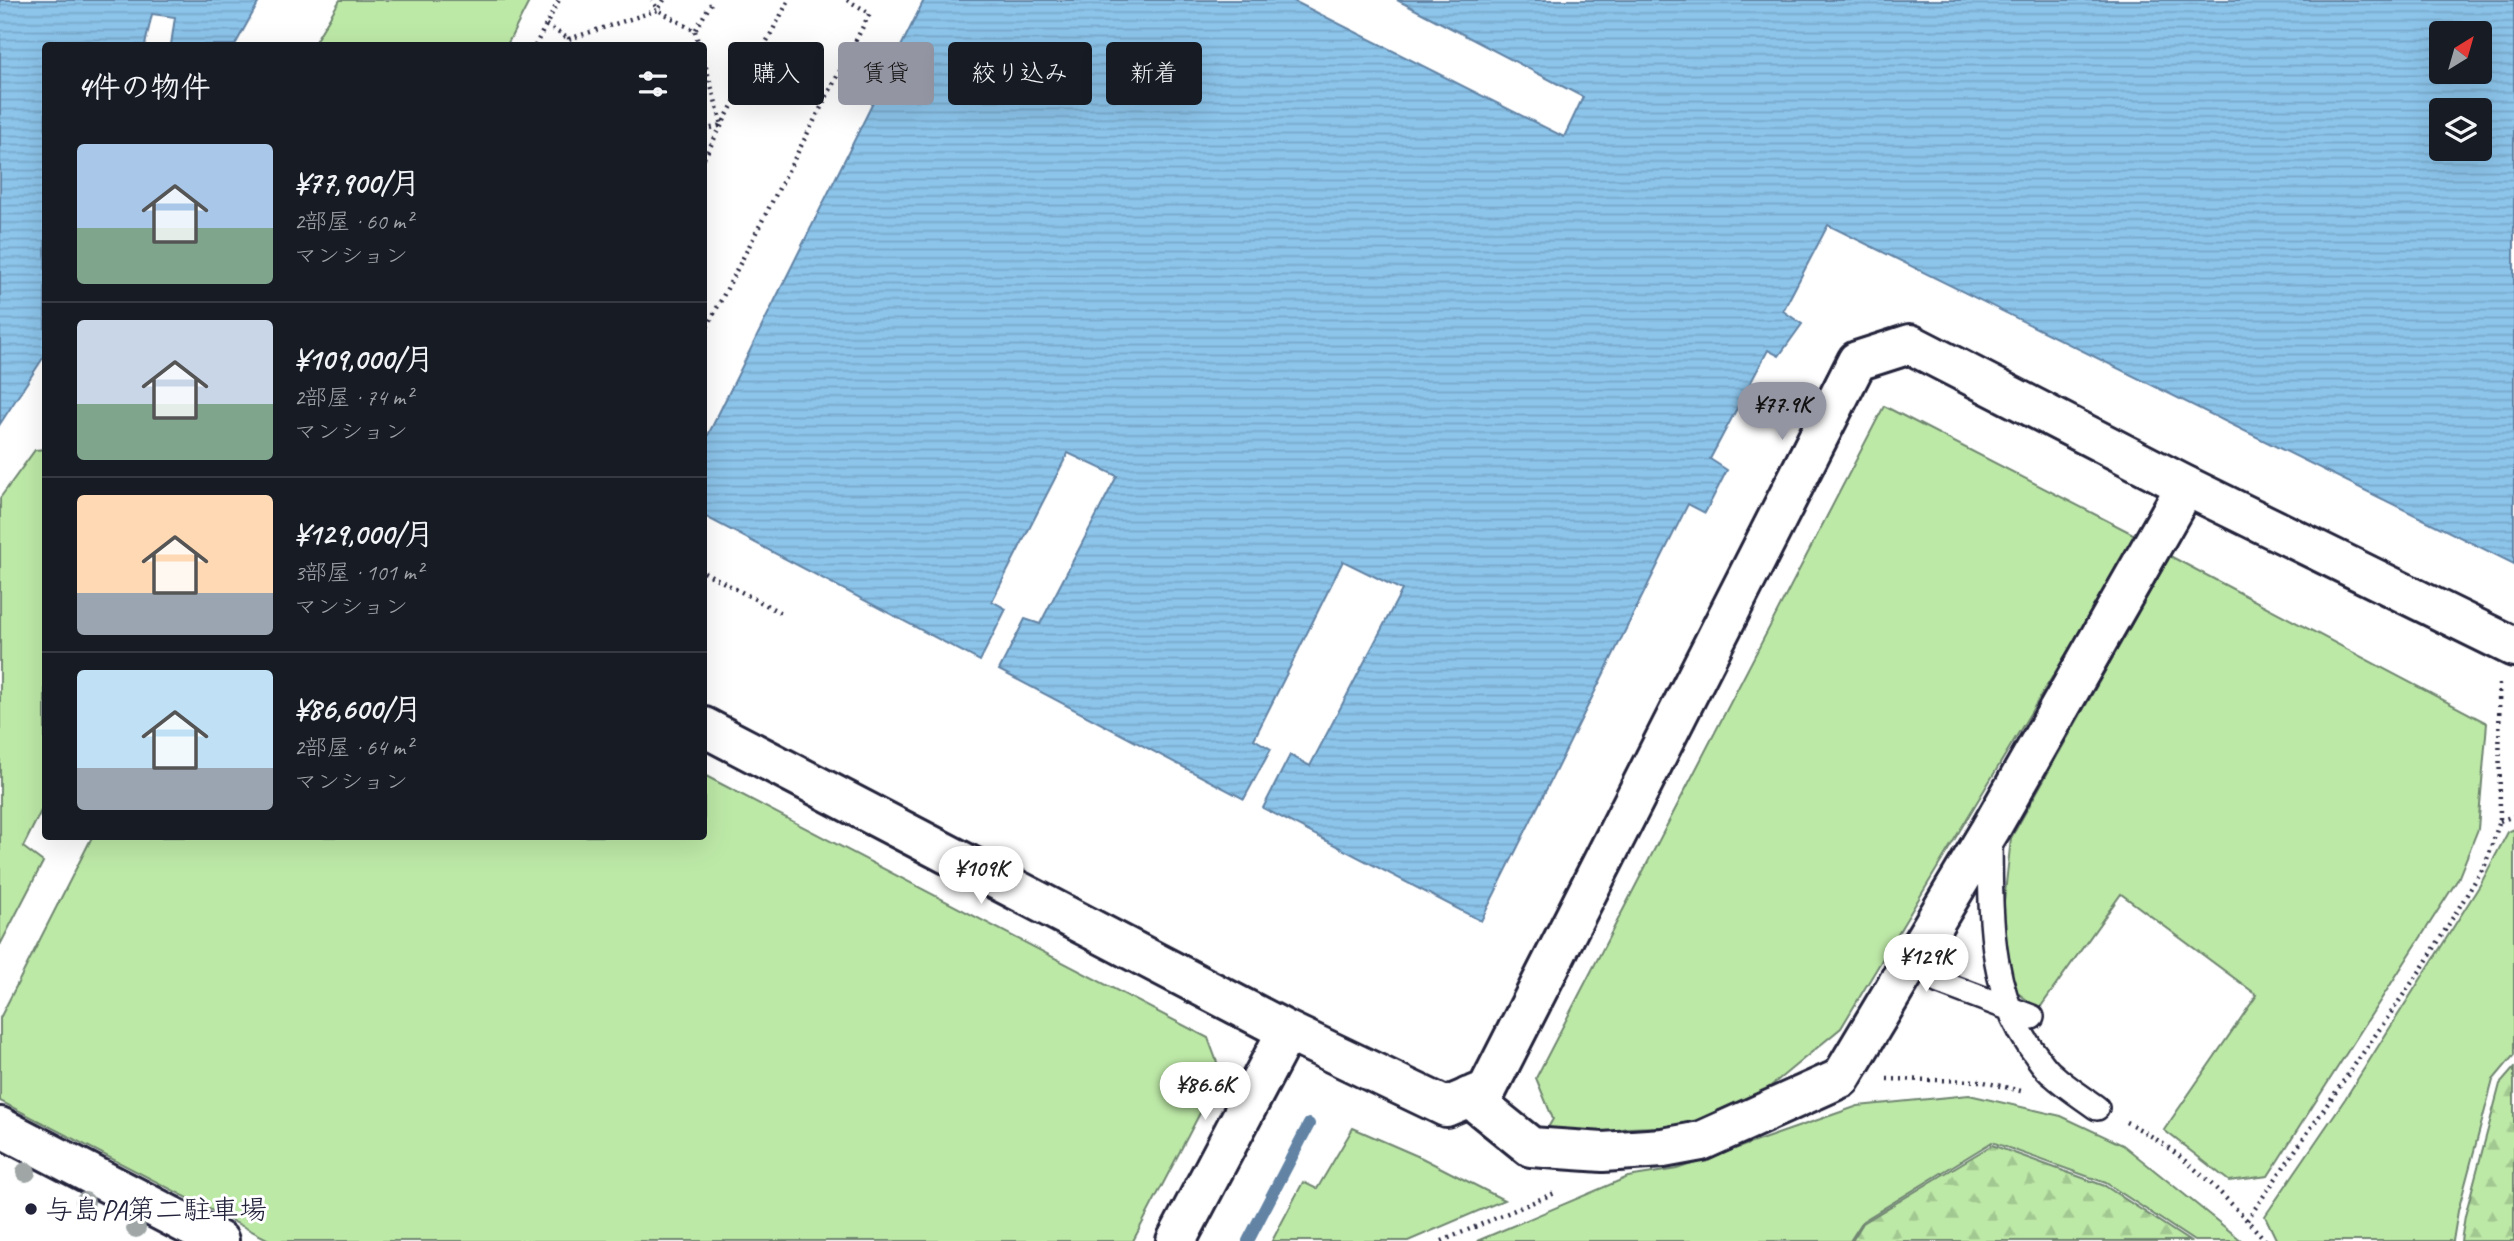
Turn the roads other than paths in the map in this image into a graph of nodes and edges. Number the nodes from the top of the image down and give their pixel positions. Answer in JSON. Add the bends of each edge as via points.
{"nodes":[{"id":1,"x":2186,"y":486,"type":"junction"},
{"id":2,"x":2507,"y":644,"type":"edge"},
{"id":3,"x":707,"y":729,"type":"edge"},
{"id":4,"x":1990,"y":830,"type":"junction"},
{"id":5,"x":1939,"y":982,"type":"dead end"},
{"id":6,"x":2009,"y":1007,"type":"junction"},
{"id":7,"x":2032,"y":1017,"type":"dead end"},
{"id":8,"x":1287,"y":1031,"type":"junction"},
{"id":9,"x":1469,"y":1097,"type":"junction"},
{"id":10,"x":2096,"y":1108,"type":"dead end"},
{"id":11,"x":0,"y":1127,"type":"edge"},
{"id":12,"x":219,"y":1241,"type":"edge"},
{"id":13,"x":1176,"y":1241,"type":"edge"}],
"edges":[{"from":1,"to":2,"type":"street"},
{"from":1,"to":4,"type":"street"},
{"from":1,"to":9,"type":"street","via":[[1910,344],[1857,361],[1487,1090]]},
{"from":3,"to":8,"type":"street"},
{"from":4,"to":6,"type":"lane","via":[[1995,955]]},
{"from":4,"to":9,"type":"street","via":[[1841,1078],[1701,1141],[1603,1152],[1531,1147]]},
{"from":5,"to":6,"type":"lane"},
{"from":6,"to":7,"type":"lane"},
{"from":6,"to":10,"type":"lane","via":[[2025,1041],[2051,1074]]},
{"from":8,"to":9,"type":"street","via":[[1447,1107]]},
{"from":8,"to":13,"type":"street"},
{"from":11,"to":12,"type":"street"}]}
